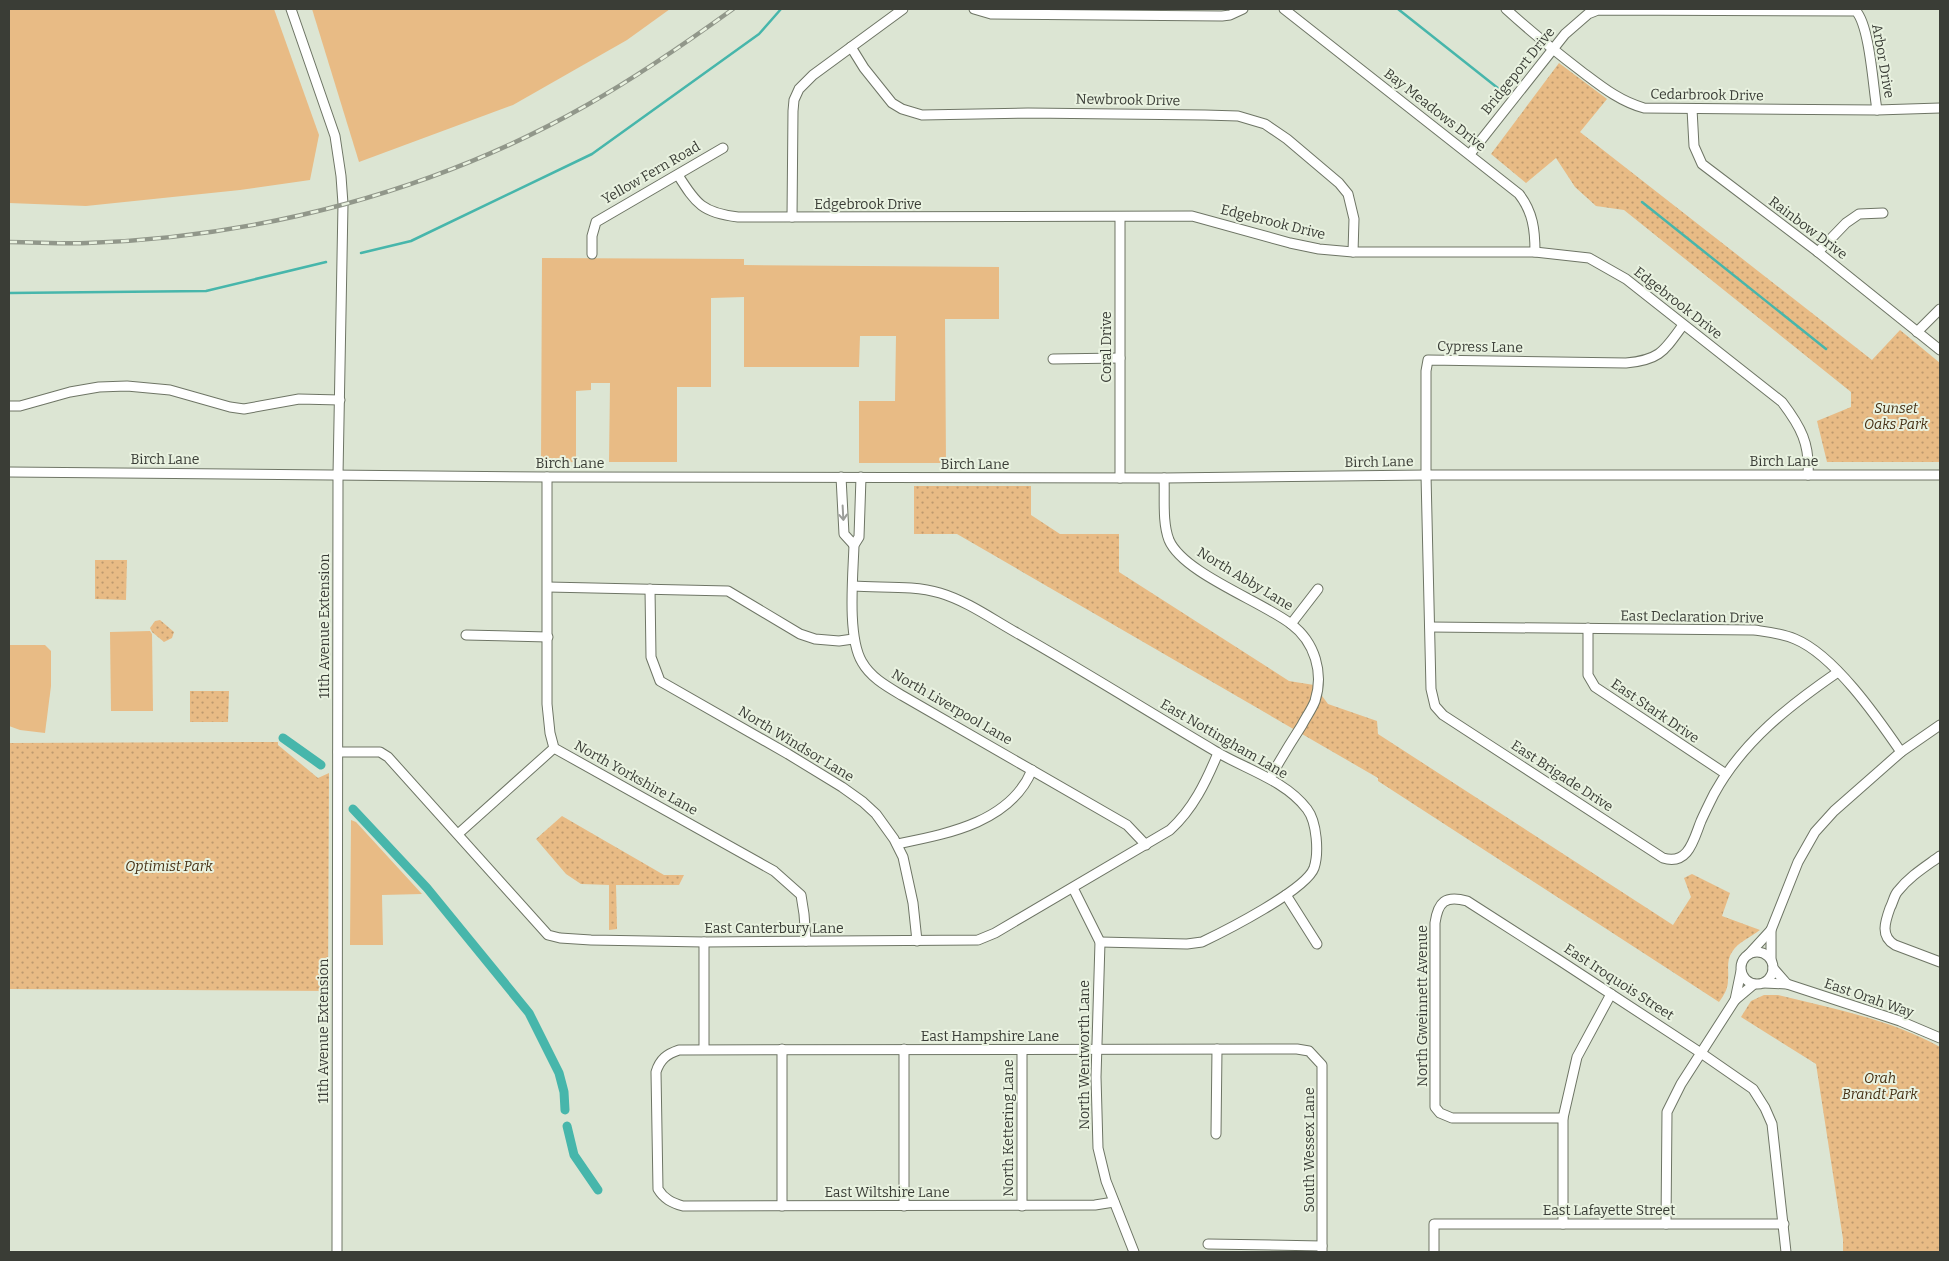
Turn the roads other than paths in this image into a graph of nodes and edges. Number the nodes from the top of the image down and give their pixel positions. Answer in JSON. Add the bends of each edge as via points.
{"nodes":[{"id":1,"x":291,"y":9,"type":"edge"},
{"id":2,"x":903,"y":9,"type":"edge"},
{"id":3,"x":974,"y":9,"type":"edge"},
{"id":4,"x":1243,"y":9,"type":"edge"},
{"id":5,"x":1284,"y":9,"type":"edge"},
{"id":6,"x":1506,"y":9,"type":"edge"},
{"id":7,"x":1861,"y":17,"type":"joint"},
{"id":8,"x":851,"y":47,"type":"junction"},
{"id":9,"x":1552,"y":49,"type":"junction"},
{"id":10,"x":1940,"y":108,"type":"edge"},
{"id":11,"x":1692,"y":109,"type":"junction"},
{"id":12,"x":1877,"y":110,"type":"junction"},
{"id":13,"x":723,"y":148,"type":"dead end"},
{"id":14,"x":1470,"y":154,"type":"junction"},
{"id":15,"x":678,"y":175,"type":"junction"},
{"id":16,"x":1883,"y":213,"type":"dead end"},
{"id":17,"x":792,"y":217,"type":"junction"},
{"id":18,"x":1120,"y":217,"type":"junction"},
{"id":19,"x":1353,"y":252,"type":"junction"},
{"id":20,"x":1535,"y":252,"type":"junction"},
{"id":21,"x":1818,"y":252,"type":"junction"},
{"id":22,"x":592,"y":254,"type":"dead end"},
{"id":23,"x":1940,"y":309,"type":"edge"},
{"id":24,"x":1683,"y":325,"type":"junction"},
{"id":25,"x":1917,"y":332,"type":"junction"},
{"id":26,"x":1940,"y":350,"type":"edge"},
{"id":27,"x":1120,"y":358,"type":"junction"},
{"id":28,"x":1052,"y":359,"type":"dead end"},
{"id":29,"x":340,"y":400,"type":"junction"},
{"id":30,"x":9,"y":406,"type":"edge"},
{"id":31,"x":9,"y":472,"type":"edge"},
{"id":32,"x":338,"y":475,"type":"junction"},
{"id":33,"x":1426,"y":475,"type":"junction"},
{"id":34,"x":1808,"y":475,"type":"junction"},
{"id":35,"x":1940,"y":475,"type":"edge"},
{"id":36,"x":547,"y":477,"type":"junction"},
{"id":37,"x":841,"y":478,"type":"junction"},
{"id":38,"x":861,"y":478,"type":"junction"},
{"id":39,"x":1120,"y":478,"type":"junction"},
{"id":40,"x":1164,"y":478,"type":"junction"},
{"id":41,"x":854,"y":545,"type":"junction"},
{"id":42,"x":853,"y":586,"type":"junction"},
{"id":43,"x":548,"y":587,"type":"junction"},
{"id":44,"x":1318,"y":589,"type":"dead end"},
{"id":45,"x":650,"y":590,"type":"junction"},
{"id":46,"x":1292,"y":624,"type":"junction"},
{"id":47,"x":1430,"y":627,"type":"junction"},
{"id":48,"x":1588,"y":628,"type":"junction"},
{"id":49,"x":466,"y":634,"type":"dead end"},
{"id":50,"x":548,"y":637,"type":"junction"},
{"id":51,"x":853,"y":639,"type":"junction"},
{"id":52,"x":1838,"y":672,"type":"junction"},
{"id":53,"x":1435,"y":706,"type":"joint"},
{"id":54,"x":1940,"y":725,"type":"edge"},
{"id":55,"x":554,"y":748,"type":"junction"},
{"id":56,"x":338,"y":752,"type":"junction"},
{"id":57,"x":1901,"y":752,"type":"junction"},
{"id":58,"x":1218,"y":753,"type":"junction"},
{"id":59,"x":1032,"y":770,"type":"junction"},
{"id":60,"x":1726,"y":774,"type":"junction"},
{"id":61,"x":1270,"y":778,"type":"junction"},
{"id":62,"x":458,"y":834,"type":"junction"},
{"id":63,"x":897,"y":844,"type":"junction"},
{"id":64,"x":1146,"y":845,"type":"junction"},
{"id":65,"x":1940,"y":856,"type":"edge"},
{"id":66,"x":1073,"y":888,"type":"junction"},
{"id":67,"x":1286,"y":895,"type":"junction"},
{"id":68,"x":1445,"y":900,"type":"joint"},
{"id":69,"x":1771,"y":930,"type":"junction"},
{"id":70,"x":806,"y":941,"type":"junction"},
{"id":71,"x":917,"y":941,"type":"junction"},
{"id":72,"x":704,"y":942,"type":"junction"},
{"id":73,"x":1100,"y":942,"type":"junction"},
{"id":74,"x":1317,"y":944,"type":"dead end"},
{"id":75,"x":1749,"y":954,"type":"junction"},
{"id":76,"x":1940,"y":962,"type":"edge"},
{"id":77,"x":1772,"y":963,"type":"junction"},
{"id":78,"x":1741,"y":971,"type":"junction"},
{"id":79,"x":1759,"y":983,"type":"junction"},
{"id":80,"x":1787,"y":984,"type":"junction"},
{"id":81,"x":1611,"y":994,"type":"junction"},
{"id":82,"x":1735,"y":1000,"type":"junction"},
{"id":83,"x":1940,"y":1038,"type":"edge"},
{"id":84,"x":782,"y":1049,"type":"junction"},
{"id":85,"x":1217,"y":1049,"type":"junction"},
{"id":86,"x":704,"y":1050,"type":"junction"},
{"id":87,"x":904,"y":1050,"type":"junction"},
{"id":88,"x":1022,"y":1050,"type":"junction"},
{"id":89,"x":1096,"y":1050,"type":"junction"},
{"id":90,"x":1311,"y":1053,"type":"joint"},
{"id":91,"x":1701,"y":1053,"type":"junction"},
{"id":92,"x":1563,"y":1118,"type":"junction"},
{"id":93,"x":1216,"y":1134,"type":"dead end"},
{"id":94,"x":662,"y":1196,"type":"joint"},
{"id":95,"x":1114,"y":1202,"type":"junction"},
{"id":96,"x":782,"y":1206,"type":"junction"},
{"id":97,"x":904,"y":1206,"type":"junction"},
{"id":98,"x":1022,"y":1206,"type":"junction"},
{"id":99,"x":1562,"y":1224,"type":"junction"},
{"id":100,"x":1666,"y":1224,"type":"junction"},
{"id":101,"x":1784,"y":1224,"type":"junction"},
{"id":102,"x":1208,"y":1244,"type":"dead end"},
{"id":103,"x":1322,"y":1249,"type":"edge"},
{"id":104,"x":337,"y":1252,"type":"edge"},
{"id":105,"x":1134,"y":1252,"type":"edge"},
{"id":106,"x":1434,"y":1252,"type":"edge"},
{"id":107,"x":1786,"y":1252,"type":"edge"}],
"edges":[{"from":1,"to":29,"type":"street","name":"11th Avenue Extension","via":[[335,136],[341,176]]},
{"from":2,"to":8,"type":"street"},
{"from":3,"to":4,"type":"street","via":[[991,14],[1222,16]]},
{"from":5,"to":14,"type":"street","name":"Bay Meadows Drive"},
{"from":6,"to":9,"type":"street","name":"Cedarbrook Drive"},
{"from":7,"to":9,"type":"street","name":"Bridgeport Drive","via":[[1856,11],[1598,10],[1576,24]]},
{"from":7,"to":12,"type":"street","name":"Arbor Drive"},
{"from":8,"to":17,"type":"street","via":[[799,89],[794,100]]},
{"from":8,"to":19,"type":"street","name":"Newbrook Drive","via":[[892,103],[922,114],[1205,114],[1238,116],[1265,124],[1287,139],[1348,194],[1354,219]]},
{"from":9,"to":11,"type":"street","name":"Cedarbrook Drive","via":[[1630,104],[1644,108]]},
{"from":9,"to":14,"type":"street","name":"Bridgeport Drive"},
{"from":10,"to":12,"type":"street","name":"Cedarbrook Drive"},
{"from":11,"to":12,"type":"street","name":"Cedarbrook Drive"},
{"from":11,"to":21,"type":"street","name":"Rainbow Drive","via":[[1694,146],[1702,164]]},
{"from":13,"to":15,"type":"street","name":"Yellow Fern Road"},
{"from":14,"to":20,"type":"street","name":"Bay Meadows Drive","via":[[1527,204],[1532,218]]},
{"from":15,"to":17,"type":"street","name":"Edgebrook Drive","via":[[698,201],[713,213],[738,217]]},
{"from":15,"to":22,"type":"street","name":"Yellow Fern Road","via":[[596,222]]},
{"from":16,"to":21,"type":"street","via":[[1859,214]]},
{"from":17,"to":18,"type":"street","name":"Edgebrook Drive"},
{"from":18,"to":19,"type":"street","name":"Edgebrook Drive","via":[[1192,216],[1290,243]]},
{"from":18,"to":27,"type":"street","name":"Coral Drive"},
{"from":19,"to":20,"type":"street","name":"Edgebrook Drive"},
{"from":20,"to":24,"type":"street","name":"Edgebrook Drive","via":[[1589,258],[1626,279]]},
{"from":21,"to":25,"type":"street","name":"Rainbow Drive"},
{"from":23,"to":25,"type":"street"},
{"from":24,"to":33,"type":"street","name":"Cypress Lane","via":[[1657,357],[1642,362],[1428,360]]},
{"from":24,"to":34,"type":"street","name":"Edgebrook Drive","via":[[1782,402],[1798,422],[1804,437],[1809,458]]},
{"from":25,"to":26,"type":"street","name":"Rainbow Drive"},
{"from":27,"to":28,"type":"street"},
{"from":27,"to":39,"type":"street","name":"Coral Drive"},
{"from":29,"to":30,"type":"street","via":[[299,399],[244,409],[170,390],[108,386]]},
{"from":29,"to":32,"type":"street","name":"11th Avenue Extension"},
{"from":31,"to":32,"type":"street","name":"Birch Lane"},
{"from":32,"to":36,"type":"street","name":"Birch Lane"},
{"from":32,"to":56,"type":"street","name":"11th Avenue Extension"},
{"from":33,"to":34,"type":"street","name":"Birch Lane"},
{"from":33,"to":40,"type":"street","name":"Birch Lane"},
{"from":33,"to":47,"type":"street","name":"Cypress Lane"},
{"from":34,"to":35,"type":"street","name":"Birch Lane"},
{"from":36,"to":37,"type":"street","name":"Birch Lane"},
{"from":36,"to":43,"type":"street","name":"North Yorkshire Lane"},
{"from":37,"to":38,"type":"street","name":"Birch Lane"},
{"from":37,"to":41,"type":"street","name":"North Liverpool Lane","one_way":true,"via":[[844,534]]},
{"from":38,"to":39,"type":"street","name":"Birch Lane"},
{"from":38,"to":41,"type":"street","name":"North Liverpool Lane","via":[[859,537]]},
{"from":39,"to":40,"type":"street","name":"Birch Lane"},
{"from":40,"to":46,"type":"street","name":"North Abby Lane","via":[[1166,525],[1173,547],[1198,569]]},
{"from":41,"to":42,"type":"street","name":"North Liverpool Lane"},
{"from":42,"to":51,"type":"street","name":"North Liverpool Lane"},
{"from":42,"to":58,"type":"street","name":"East Nottingham Lane","via":[[914,588],[940,593],[963,603]]},
{"from":43,"to":45,"type":"street"},
{"from":43,"to":50,"type":"street","name":"North Yorkshire Lane"},
{"from":44,"to":46,"type":"street"},
{"from":45,"to":51,"type":"street","via":[[728,591],[800,634],[814,639]]},
{"from":45,"to":63,"type":"street","name":"North Windsor Lane","via":[[651,657],[660,681],[842,787],[876,814]]},
{"from":46,"to":61,"type":"street","name":"North Abby Lane","via":[[1314,653],[1318,687],[1314,703]]},
{"from":47,"to":48,"type":"street","name":"East Declaration Drive"},
{"from":47,"to":53,"type":"street","name":"Cypress Lane","via":[[1431,689]]},
{"from":48,"to":52,"type":"street","name":"East Declaration Drive","via":[[1778,633],[1810,646]]},
{"from":48,"to":60,"type":"street","name":"East Stark Drive","via":[[1588,675],[1595,687]]},
{"from":49,"to":50,"type":"street"},
{"from":50,"to":55,"type":"street","name":"North Yorkshire Lane","via":[[547,704]]},
{"from":51,"to":59,"type":"street","name":"North Liverpool Lane","via":[[862,664],[875,678]]},
{"from":52,"to":57,"type":"street","name":"East Declaration Drive","via":[[1856,690]]},
{"from":52,"to":60,"type":"street","via":[[1760,732]]},
{"from":53,"to":60,"type":"street","name":"East Brigade Drive","via":[[1443,715],[1663,858],[1678,858],[1690,850]]},
{"from":54,"to":57,"type":"street"},
{"from":55,"to":62,"type":"street"},
{"from":55,"to":70,"type":"street","name":"North Yorkshire Lane","via":[[774,871],[800,895]]},
{"from":56,"to":62,"type":"street","name":"East Canterbury Lane","via":[[374,752],[388,757]]},
{"from":56,"to":104,"type":"street","name":"11th Avenue Extension"},
{"from":57,"to":69,"type":"street","via":[[1815,832],[1798,862]]},
{"from":58,"to":61,"type":"street","name":"East Nottingham Lane"},
{"from":58,"to":64,"type":"street","name":"East Canterbury Lane","via":[[1204,785],[1184,817]]},
{"from":59,"to":63,"type":"street","via":[[1015,797],[991,815],[952,832]]},
{"from":59,"to":64,"type":"street","name":"North Liverpool Lane","via":[[1127,826]]},
{"from":61,"to":67,"type":"street","name":"East Nottingham Lane","via":[[1309,811],[1316,830],[1314,868]]},
{"from":62,"to":72,"type":"street","name":"East Canterbury Lane","via":[[548,935],[591,940]]},
{"from":63,"to":71,"type":"street","name":"North Windsor Lane","via":[[908,878]]},
{"from":64,"to":66,"type":"street","name":"East Canterbury Lane"},
{"from":65,"to":76,"type":"street","via":[[1912,876],[1897,892],[1886,920],[1885,936],[1895,945]]},
{"from":66,"to":71,"type":"street","name":"East Canterbury Lane","via":[[978,940]]},
{"from":66,"to":73,"type":"street","name":"North Wentworth Lane"},
{"from":67,"to":73,"type":"street","name":"East Nottingham Lane","via":[[1202,942]]},
{"from":67,"to":74,"type":"street"},
{"from":68,"to":81,"type":"street","name":"East Iroquois Street","via":[[1467,901]]},
{"from":68,"to":92,"type":"street","name":"North Gweinnett Avenue","via":[[1437,910],[1435,924],[1435,1107],[1440,1114],[1452,1118]]},
{"from":69,"to":75,"type":"street"},
{"from":69,"to":77,"type":"street"},
{"from":70,"to":71,"type":"street","name":"East Canterbury Lane"},
{"from":70,"to":72,"type":"street","name":"East Canterbury Lane"},
{"from":72,"to":86,"type":"street"},
{"from":73,"to":89,"type":"street","name":"North Wentworth Lane"},
{"from":75,"to":77,"type":"street","via":[[1763,953]]},
{"from":75,"to":78,"type":"street","via":[[1742,961]]},
{"from":77,"to":79,"type":"street","via":[[1771,976]]},
{"from":77,"to":80,"type":"street"},
{"from":78,"to":79,"type":"street","via":[[1746,980]]},
{"from":78,"to":82,"type":"street"},
{"from":79,"to":80,"type":"street","name":"East Orah Way"},
{"from":79,"to":82,"type":"street"},
{"from":80,"to":83,"type":"street","name":"East Orah Way","via":[[1900,1021]]},
{"from":81,"to":91,"type":"street","name":"East Iroquois Street"},
{"from":81,"to":92,"type":"street","via":[[1577,1057]]},
{"from":82,"to":91,"type":"street"},
{"from":84,"to":86,"type":"street","name":"East Hampshire Lane"},
{"from":84,"to":87,"type":"street","name":"East Hampshire Lane"},
{"from":84,"to":96,"type":"street"},
{"from":85,"to":89,"type":"street","name":"East Hampshire Lane"},
{"from":85,"to":90,"type":"street","name":"East Hampshire Lane","via":[[1297,1049]]},
{"from":85,"to":93,"type":"street"},
{"from":86,"to":94,"type":"street","name":"East Hampshire Lane","via":[[679,1050],[668,1054],[656,1072],[658,1189]]},
{"from":87,"to":88,"type":"street","name":"East Hampshire Lane"},
{"from":87,"to":97,"type":"street"},
{"from":88,"to":89,"type":"street","name":"East Hampshire Lane"},
{"from":88,"to":98,"type":"street","name":"North Kettering Lane"},
{"from":89,"to":95,"type":"street","name":"North Wentworth Lane","via":[[1098,1148]]},
{"from":90,"to":103,"type":"street","name":"South Wessex Lane","via":[[1322,1065]]},
{"from":91,"to":100,"type":"street","via":[[1667,1112]]},
{"from":91,"to":101,"type":"street","name":"East Iroquois Street","via":[[1752,1089],[1765,1108],[1772,1124]]},
{"from":92,"to":99,"type":"street"},
{"from":94,"to":96,"type":"street","name":"East Wiltshire Lane","via":[[684,1206]]},
{"from":95,"to":98,"type":"street","name":"East Wiltshire Lane"},
{"from":95,"to":105,"type":"street","name":"North Wentworth Lane"},
{"from":96,"to":97,"type":"street","name":"East Wiltshire Lane"},
{"from":97,"to":98,"type":"street","name":"East Wiltshire Lane"},
{"from":99,"to":100,"type":"street","name":"East Lafayette Street"},
{"from":99,"to":106,"type":"street","name":"East Lafayette Street","via":[[1434,1224]]},
{"from":100,"to":101,"type":"street","name":"East Lafayette Street"},
{"from":101,"to":107,"type":"street","name":"East Iroquois Street"},
{"from":102,"to":103,"type":"street"}]}
